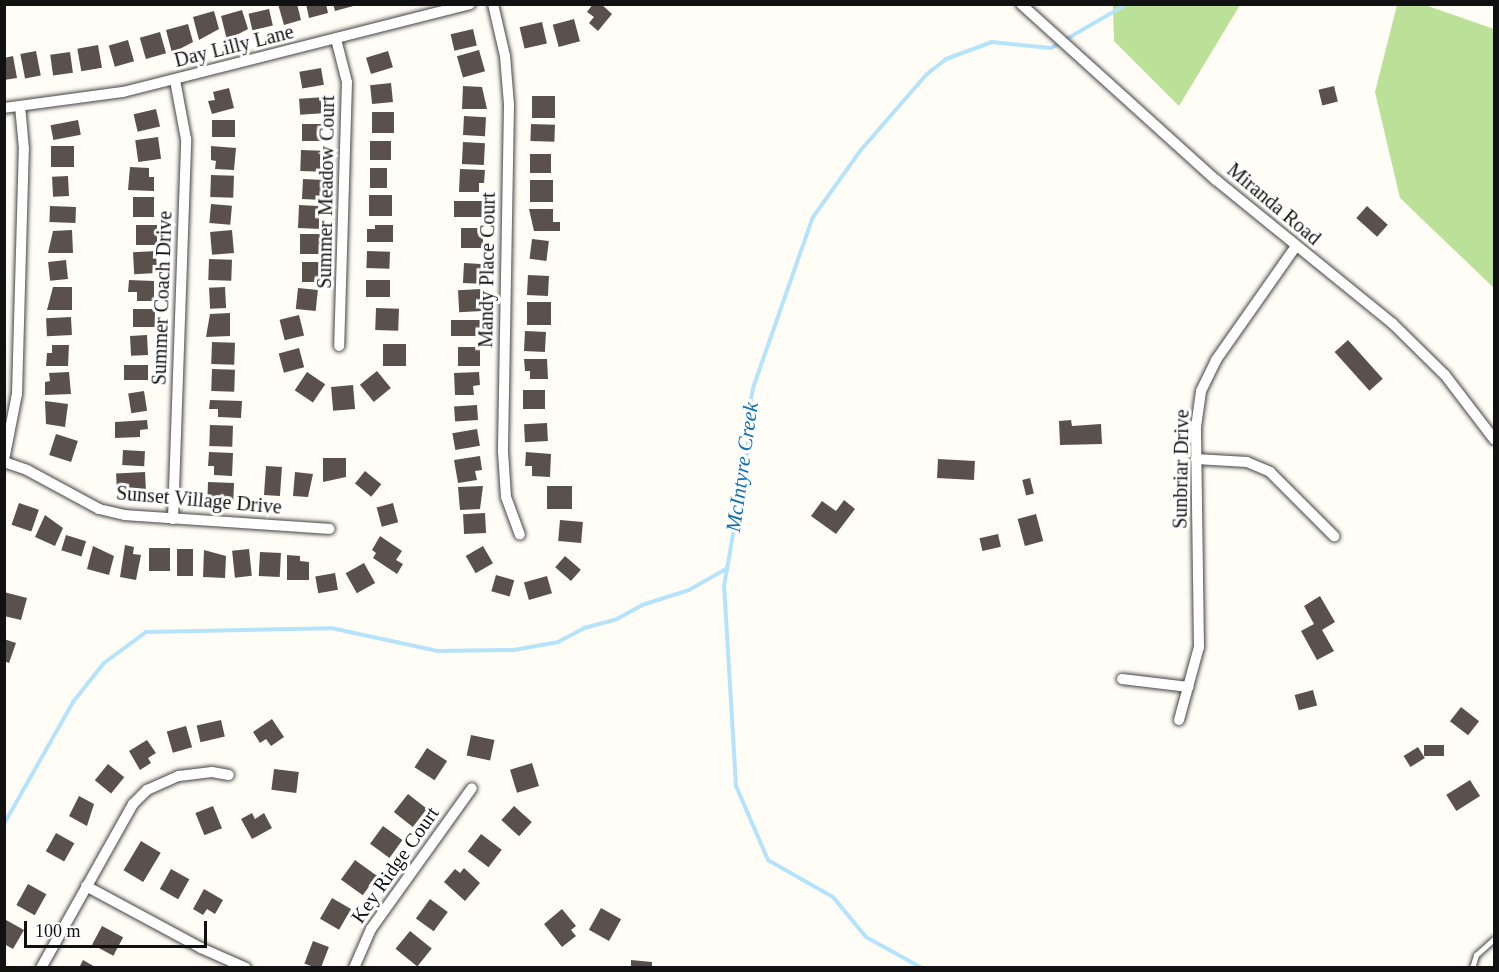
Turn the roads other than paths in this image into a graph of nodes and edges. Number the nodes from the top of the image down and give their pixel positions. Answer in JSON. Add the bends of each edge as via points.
{"nodes":[{"id":1,"x":470,"y":4,"type":"edge"},
{"id":2,"x":493,"y":4,"type":"edge"},
{"id":3,"x":1021,"y":4,"type":"edge"},
{"id":4,"x":336,"y":39,"type":"junction"},
{"id":5,"x":175,"y":80,"type":"junction"},
{"id":6,"x":20,"y":106,"type":"junction"},
{"id":7,"x":4,"y":108,"type":"edge"},
{"id":8,"x":1296,"y":246,"type":"junction"},
{"id":9,"x":339,"y":346,"type":"dead end"},
{"id":10,"x":1494,"y":440,"type":"edge"},
{"id":11,"x":1196,"y":459,"type":"junction"},
{"id":12,"x":4,"y":461,"type":"edge"},
{"id":13,"x":173,"y":519,"type":"junction"},
{"id":14,"x":330,"y":529,"type":"dead end"},
{"id":15,"x":520,"y":535,"type":"dead end"},
{"id":16,"x":1334,"y":536,"type":"dead end"},
{"id":17,"x":1122,"y":679,"type":"dead end"},
{"id":18,"x":1189,"y":687,"type":"junction"},
{"id":19,"x":1179,"y":720,"type":"dead end"},
{"id":20,"x":229,"y":775,"type":"dead end"},
{"id":21,"x":472,"y":788,"type":"dead end"},
{"id":22,"x":86,"y":886,"type":"junction"},
{"id":23,"x":1494,"y":939,"type":"edge"},
{"id":24,"x":41,"y":968,"type":"edge"},
{"id":25,"x":246,"y":968,"type":"edge"},
{"id":26,"x":354,"y":968,"type":"edge"},
{"id":27,"x":1472,"y":968,"type":"edge"}],
"edges":[{"from":1,"to":4,"type":"street","name":"Day Lilly Lane"},
{"from":2,"to":15,"type":"street","name":"Mandy Place Court","via":[[505,56],[508,105],[503,452],[506,497]]},
{"from":3,"to":8,"type":"street","name":"Miranda Road"},
{"from":4,"to":5,"type":"street","name":"Day Lilly Lane"},
{"from":4,"to":9,"type":"street","name":"Summer Meadow Court","via":[[347,82]]},
{"from":5,"to":6,"type":"street","name":"Day Lilly Lane","via":[[98,96]]},
{"from":5,"to":13,"type":"street","name":"Summer Coach Drive","via":[[186,139]]},
{"from":6,"to":7,"type":"street","name":"Day Lilly Lane"},
{"from":6,"to":12,"type":"street","via":[[24,149],[17,394]]},
{"from":8,"to":10,"type":"street","name":"Miranda Road","via":[[1428,357]]},
{"from":8,"to":11,"type":"street","name":"Sunbriar Drive","via":[[1216,360],[1202,391]]},
{"from":11,"to":16,"type":"street","via":[[1247,462],[1270,472]]},
{"from":11,"to":18,"type":"street","name":"Sunbriar Drive","via":[[1200,626]]},
{"from":12,"to":13,"type":"street","name":"Sunset Village Drive","via":[[99,509]]},
{"from":13,"to":14,"type":"street","name":"Sunset Village Drive"},
{"from":17,"to":18,"type":"street"},
{"from":18,"to":19,"type":"street","name":"Sunbriar Drive"},
{"from":20,"to":22,"type":"street","via":[[212,772],[179,776],[147,790],[133,804]]},
{"from":21,"to":26,"type":"street","name":"Key Ridge Court","via":[[371,929]]},
{"from":22,"to":24,"type":"street"},
{"from":22,"to":25,"type":"street"},
{"from":23,"to":27,"type":"lane","via":[[1476,955]]}]}
